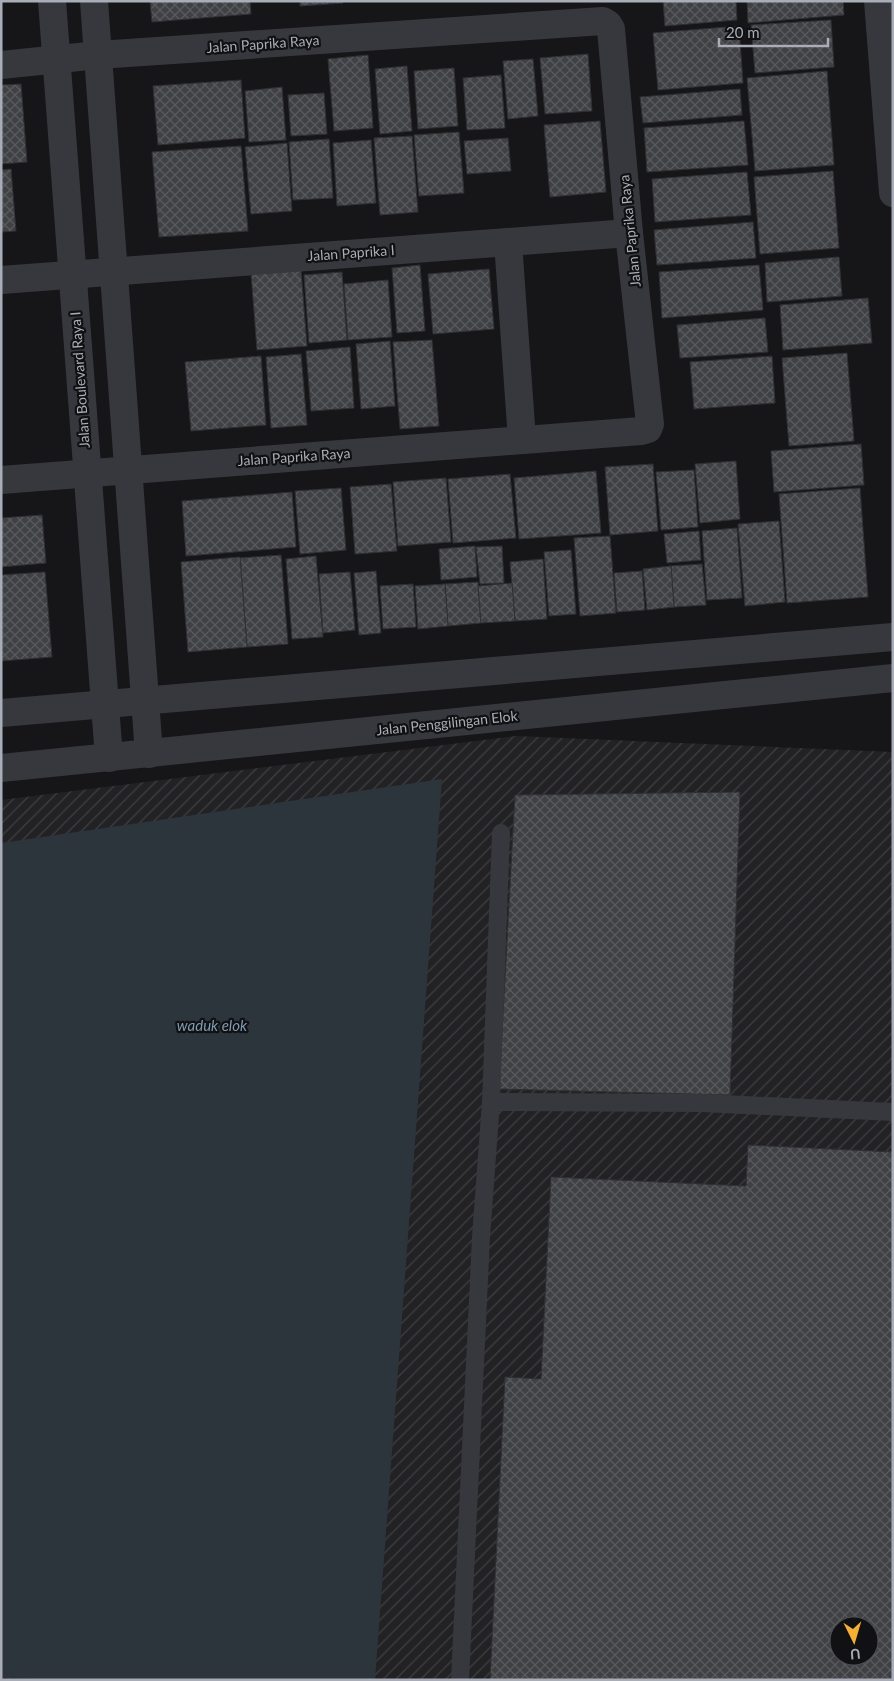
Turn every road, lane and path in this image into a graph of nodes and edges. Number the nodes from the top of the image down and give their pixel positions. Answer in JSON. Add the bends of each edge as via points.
{"nodes":[{"id":1,"x":52,"y":1,"type":"edge"},
{"id":2,"x":94,"y":1,"type":"edge"},
{"id":3,"x":878,"y":1,"type":"edge"},
{"id":4,"x":98,"y":55,"type":"junction"},
{"id":5,"x":57,"y":60,"type":"junction"},
{"id":6,"x":1,"y":65,"type":"edge"},
{"id":7,"x":893,"y":193,"type":"edge"},
{"id":8,"x":629,"y":233,"type":"junction"},
{"id":9,"x":508,"y":242,"type":"junction"},
{"id":10,"x":114,"y":270,"type":"junction"},
{"id":11,"x":72,"y":275,"type":"junction"},
{"id":12,"x":1,"y":280,"type":"edge"},
{"id":13,"x":522,"y":440,"type":"junction"},
{"id":14,"x":128,"y":469,"type":"junction"},
{"id":15,"x":88,"y":473,"type":"junction"},
{"id":16,"x":1,"y":480,"type":"edge"},
{"id":17,"x":893,"y":637,"type":"edge"},
{"id":18,"x":893,"y":678,"type":"edge"},
{"id":19,"x":145,"y":701,"type":"junction"},
{"id":20,"x":105,"y":705,"type":"junction"},
{"id":21,"x":1,"y":713,"type":"edge"},
{"id":22,"x":149,"y":754,"type":"junction"},
{"id":23,"x":109,"y":758,"type":"junction"},
{"id":24,"x":1,"y":768,"type":"edge"},
{"id":25,"x":501,"y":833,"type":"dead end"},
{"id":26,"x":491,"y":1102,"type":"junction"},
{"id":27,"x":893,"y":1112,"type":"edge"},
{"id":28,"x":460,"y":1680,"type":"edge"}],
"edges":[{"from":1,"to":5,"type":"street","name":"Jalan Boulevard Raya I"},
{"from":2,"to":4,"type":"street"},
{"from":3,"to":7,"type":"street"},
{"from":4,"to":5,"type":"street","name":"Jalan Paprika Raya"},
{"from":4,"to":8,"type":"street","name":"Jalan Paprika Raya","via":[[603,21],[611,29]]},
{"from":4,"to":10,"type":"street"},
{"from":5,"to":6,"type":"street","name":"Jalan Paprika Raya"},
{"from":5,"to":11,"type":"street","name":"Jalan Boulevard Raya I"},
{"from":8,"to":9,"type":"street","name":"Jalan Paprika I"},
{"from":8,"to":13,"type":"street","name":"Jalan Paprika Raya","via":[[648,429]]},
{"from":9,"to":10,"type":"street","name":"Jalan Paprika I"},
{"from":9,"to":13,"type":"street"},
{"from":10,"to":11,"type":"street","name":"Jalan Paprika I"},
{"from":10,"to":14,"type":"street"},
{"from":11,"to":12,"type":"street","name":"Jalan Paprika I"},
{"from":11,"to":15,"type":"street","name":"Jalan Boulevard Raya I"},
{"from":13,"to":14,"type":"street","name":"Jalan Paprika Raya"},
{"from":14,"to":15,"type":"street","name":"Jalan Paprika Raya"},
{"from":14,"to":19,"type":"street"},
{"from":15,"to":16,"type":"street","name":"Jalan Paprika Raya"},
{"from":15,"to":20,"type":"street","name":"Jalan Boulevard Raya I"},
{"from":17,"to":19,"type":"street"},
{"from":18,"to":22,"type":"street","name":"Jalan Penggilingan Elok"},
{"from":19,"to":20,"type":"street"},
{"from":19,"to":22,"type":"street"},
{"from":20,"to":21,"type":"street"},
{"from":20,"to":23,"type":"street","name":"Jalan Boulevard Raya I"},
{"from":22,"to":23,"type":"street","name":"Jalan Penggilingan Elok"},
{"from":23,"to":24,"type":"street","name":"Jalan Penggilingan Elok"},
{"from":25,"to":26,"type":"lane"},
{"from":26,"to":27,"type":"lane","via":[[702,1103]]},
{"from":26,"to":28,"type":"lane","via":[[481,1237]]}]}
